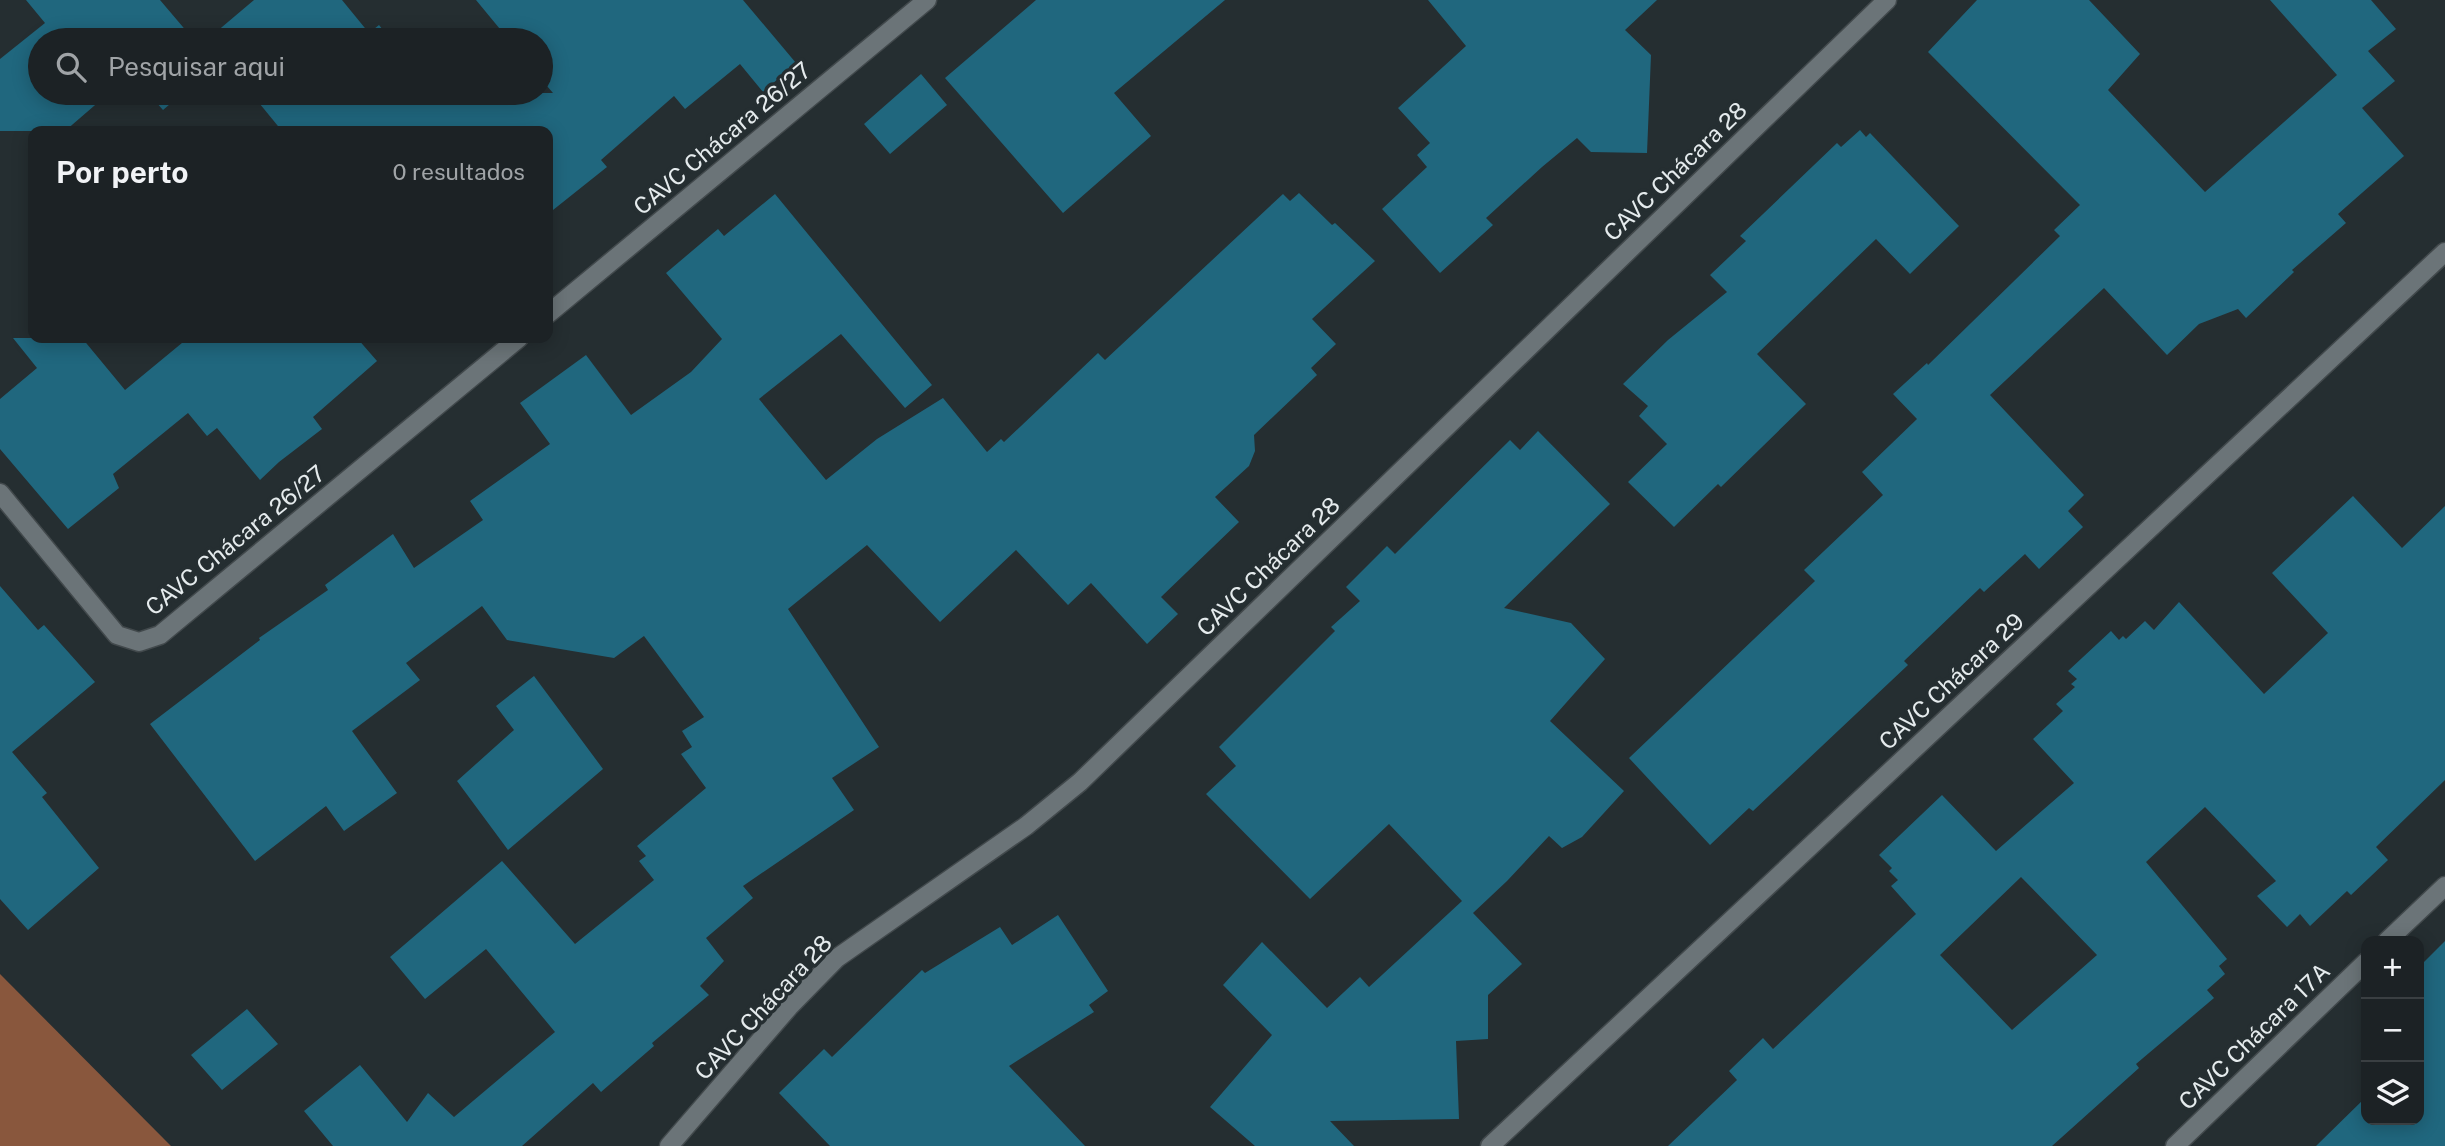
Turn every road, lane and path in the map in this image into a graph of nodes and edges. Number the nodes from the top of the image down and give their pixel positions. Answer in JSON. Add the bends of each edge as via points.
{"nodes":[{"id":1,"x":927,"y":0,"type":"edge"},
{"id":2,"x":1886,"y":0,"type":"edge"},
{"id":3,"x":2445,"y":252,"type":"edge"},
{"id":4,"x":553,"y":310,"type":"edge"},
{"id":5,"x":513,"y":343,"type":"edge"},
{"id":6,"x":0,"y":493,"type":"edge"},
{"id":7,"x":2445,"y":886,"type":"edge"},
{"id":8,"x":2392,"y":936,"type":"edge"},
{"id":9,"x":2361,"y":967,"type":"edge"},
{"id":10,"x":668,"y":1146,"type":"edge"},
{"id":11,"x":1489,"y":1146,"type":"edge"},
{"id":12,"x":2175,"y":1146,"type":"edge"}],
"edges":[{"from":1,"to":4,"type":"street","name":"CAVC Chácara 26/27"},
{"from":2,"to":10,"type":"street","name":"CAVC Chácara 28","via":[[1080,782],[1026,826],[837,958]]},
{"from":3,"to":11,"type":"street","name":"CAVC Chácara 29"},
{"from":5,"to":6,"type":"street","name":"CAVC Chácara 26/27","via":[[160,635],[139,642],[117,635]]},
{"from":7,"to":8,"type":"street"},
{"from":9,"to":12,"type":"street","name":"CAVC Chácara 17A"}]}
